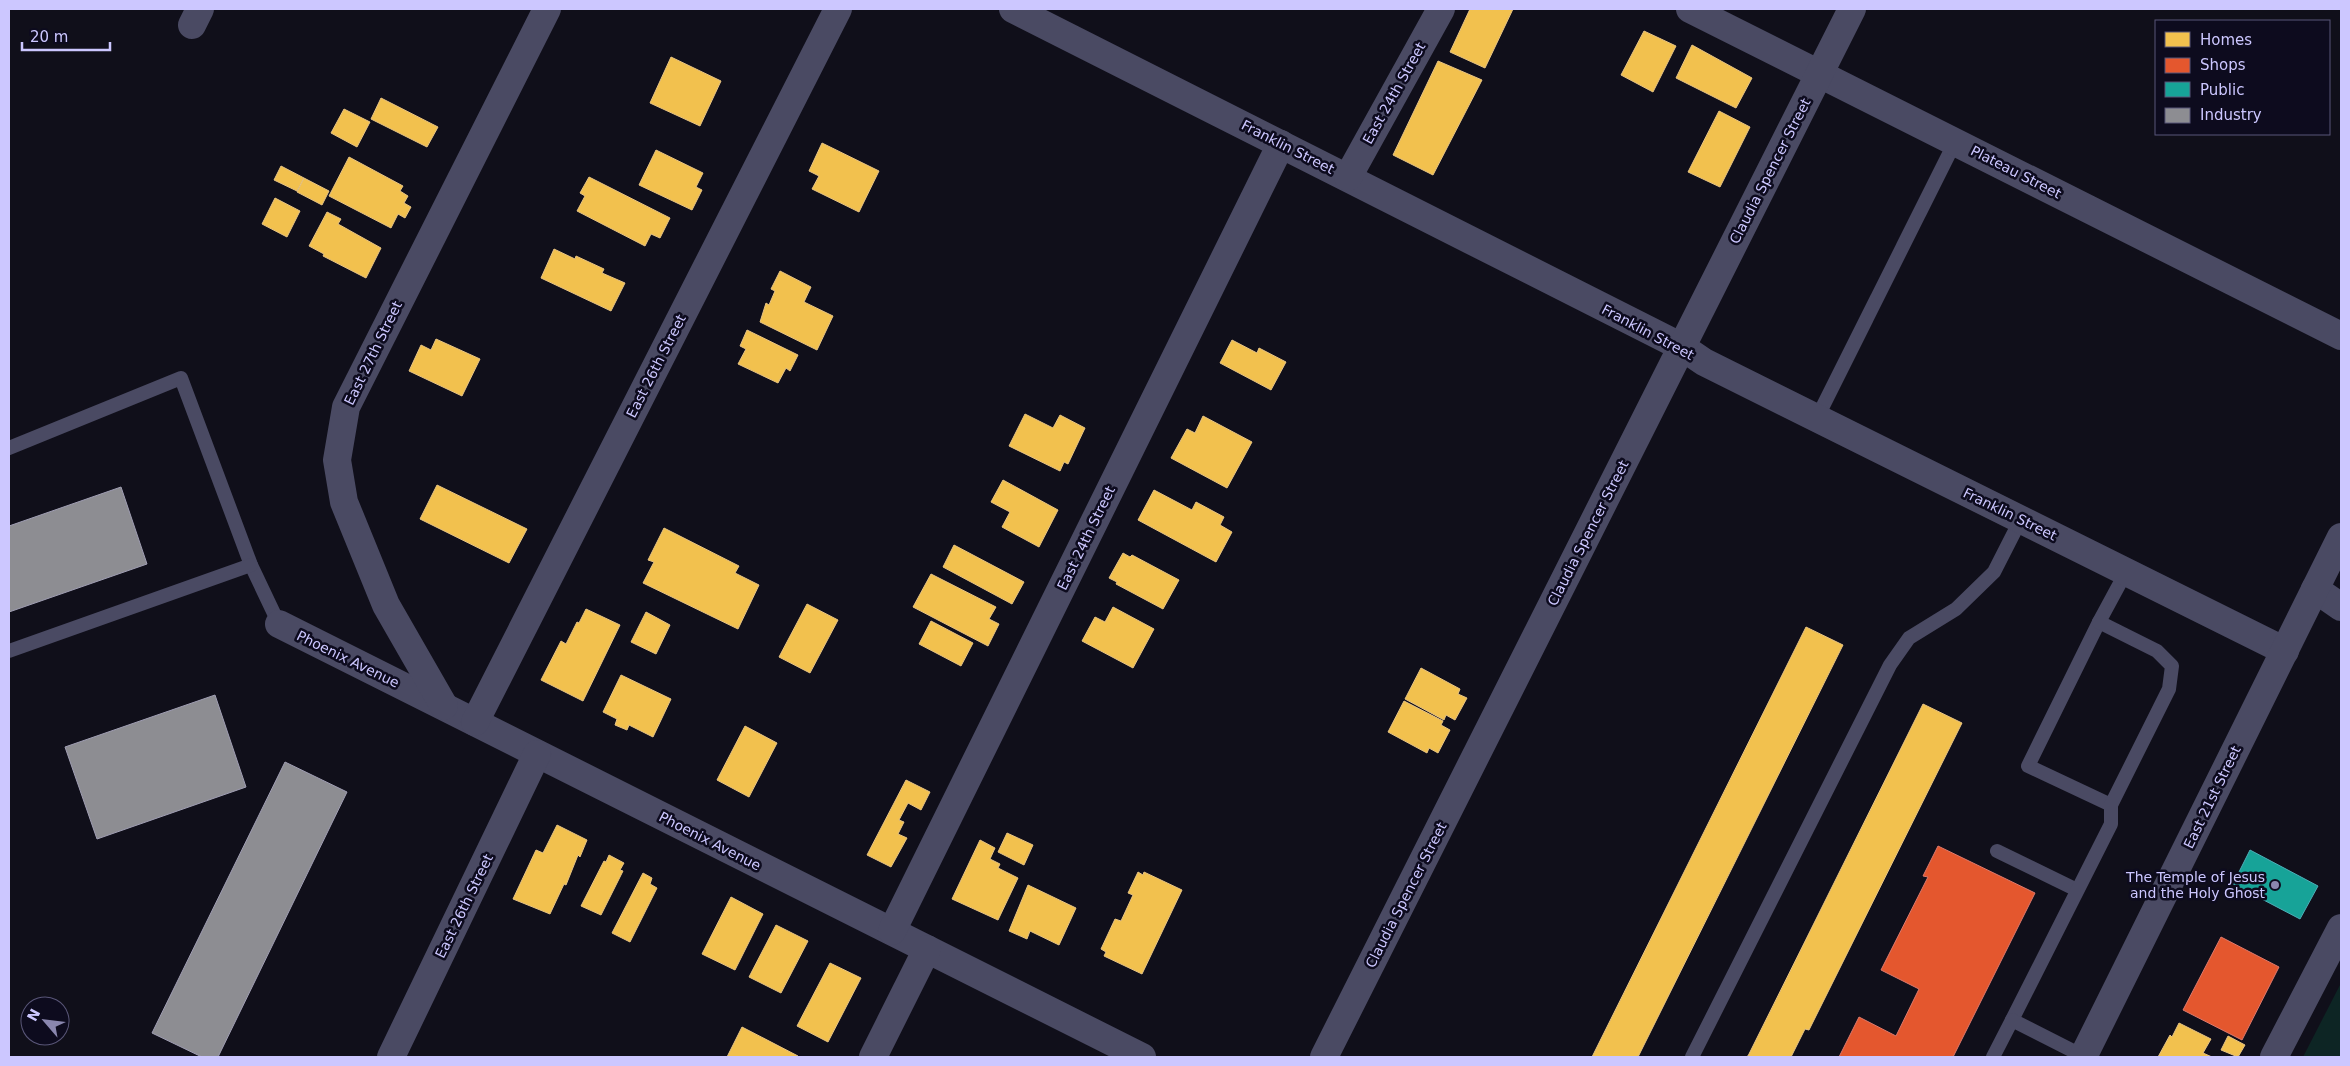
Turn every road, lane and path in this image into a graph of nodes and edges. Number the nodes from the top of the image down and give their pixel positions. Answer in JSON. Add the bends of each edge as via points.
{"nodes":[{"id":1,"x":547,"y":9,"type":"edge"},
{"id":2,"x":838,"y":9,"type":"edge"},
{"id":3,"x":1014,"y":9,"type":"edge"},
{"id":4,"x":1441,"y":9,"type":"edge"},
{"id":5,"x":1690,"y":9,"type":"edge"},
{"id":6,"x":1852,"y":9,"type":"edge"},
{"id":7,"x":1819,"y":74,"type":"junction"},
{"id":8,"x":1955,"y":142,"type":"junction"},
{"id":9,"x":1280,"y":144,"type":"junction"},
{"id":10,"x":1348,"y":178,"type":"junction"},
{"id":11,"x":2341,"y":336,"type":"edge"},
{"id":12,"x":1682,"y":347,"type":"junction"},
{"id":13,"x":1818,"y":418,"type":"junction"},
{"id":14,"x":9,"y":448,"type":"edge"},
{"id":15,"x":2022,"y":519,"type":"junction"},
{"id":16,"x":2341,"y":537,"type":"edge"},
{"id":17,"x":251,"y":565,"type":"junction"},
{"id":18,"x":2126,"y":572,"type":"junction"},
{"id":19,"x":2315,"y":589,"type":"junction"},
{"id":20,"x":2341,"y":607,"type":"edge"},
{"id":21,"x":2099,"y":622,"type":"junction"},
{"id":22,"x":278,"y":624,"type":"joint"},
{"id":23,"x":9,"y":650,"type":"edge"},
{"id":24,"x":2285,"y":651,"type":"junction"},
{"id":25,"x":444,"y":706,"type":"junction"},
{"id":26,"x":475,"y":722,"type":"junction"},
{"id":27,"x":537,"y":754,"type":"junction"},
{"id":28,"x":2111,"y":805,"type":"junction"},
{"id":29,"x":1997,"y":850,"type":"dead end"},
{"id":30,"x":2077,"y":890,"type":"junction"},
{"id":31,"x":2341,"y":928,"type":"edge"},
{"id":32,"x":892,"y":932,"type":"junction"},
{"id":33,"x":927,"y":949,"type":"junction"},
{"id":34,"x":2012,"y":1020,"type":"junction"},
{"id":35,"x":2083,"y":1056,"type":"edge"},
{"id":36,"x":391,"y":1057,"type":"edge"},
{"id":37,"x":873,"y":1057,"type":"edge"},
{"id":38,"x":1142,"y":1057,"type":"edge"},
{"id":39,"x":1324,"y":1057,"type":"edge"},
{"id":40,"x":1692,"y":1057,"type":"edge"},
{"id":41,"x":1993,"y":1057,"type":"edge"},
{"id":42,"x":2274,"y":1057,"type":"edge"}],
"edges":[{"from":1,"to":25,"type":"street","name":"East 27th Street","via":[[346,407],[337,460],[344,502],[386,605]]},
{"from":2,"to":26,"type":"street","name":"East 26th Street"},
{"from":3,"to":9,"type":"street","name":"Franklin Street"},
{"from":4,"to":10,"type":"street","name":"East 24th Street"},
{"from":5,"to":7,"type":"street","name":"Plateau Street"},
{"from":6,"to":7,"type":"street","name":"Claudia Spencer Street"},
{"from":7,"to":8,"type":"street","name":"Plateau Street"},
{"from":7,"to":12,"type":"street","name":"Claudia Spencer Street"},
{"from":8,"to":11,"type":"street","name":"Plateau Street"},
{"from":8,"to":13,"type":"lane"},
{"from":9,"to":10,"type":"street","name":"Franklin Street"},
{"from":9,"to":32,"type":"street","name":"East 24th Street"},
{"from":10,"to":12,"type":"street","name":"Franklin Street"},
{"from":12,"to":13,"type":"street","name":"Franklin Street","via":[[1704,362]]},
{"from":12,"to":39,"type":"street","name":"Claudia Spencer Street"},
{"from":13,"to":15,"type":"street","name":"Franklin Street"},
{"from":14,"to":17,"type":"lane","via":[[181,378]]},
{"from":15,"to":18,"type":"street","name":"Franklin Street"},
{"from":15,"to":40,"type":"lane","via":[[1994,572],[1956,609],[1909,638],[1890,664]]},
{"from":16,"to":19,"type":"street","name":"East 21st Street"},
{"from":17,"to":22,"type":"lane"},
{"from":17,"to":23,"type":"lane"},
{"from":18,"to":21,"type":"lane"},
{"from":18,"to":24,"type":"street","name":"Franklin Street"},
{"from":19,"to":20,"type":"street"},
{"from":19,"to":24,"type":"street","name":"East 21st Street"},
{"from":21,"to":28,"type":"lane","via":[[2157,651],[2172,666],[2169,689]]},
{"from":21,"to":28,"type":"lane","via":[[2028,766]]},
{"from":22,"to":25,"type":"street","name":"Phoenix Avenue"},
{"from":24,"to":35,"type":"street","name":"East 21st Street"},
{"from":25,"to":26,"type":"street","name":"Phoenix Avenue"},
{"from":26,"to":27,"type":"street","name":"Phoenix Avenue"},
{"from":27,"to":32,"type":"street","name":"Phoenix Avenue"},
{"from":27,"to":36,"type":"street","name":"East 26th Street"},
{"from":28,"to":30,"type":"lane","via":[[2111,824]]},
{"from":29,"to":30,"type":"lane"},
{"from":30,"to":34,"type":"lane"},
{"from":31,"to":42,"type":"street"},
{"from":32,"to":33,"type":"street","name":"Phoenix Avenue"},
{"from":33,"to":37,"type":"street"},
{"from":33,"to":38,"type":"street","name":"Phoenix Avenue"},
{"from":34,"to":35,"type":"lane"},
{"from":34,"to":41,"type":"lane"}]}
